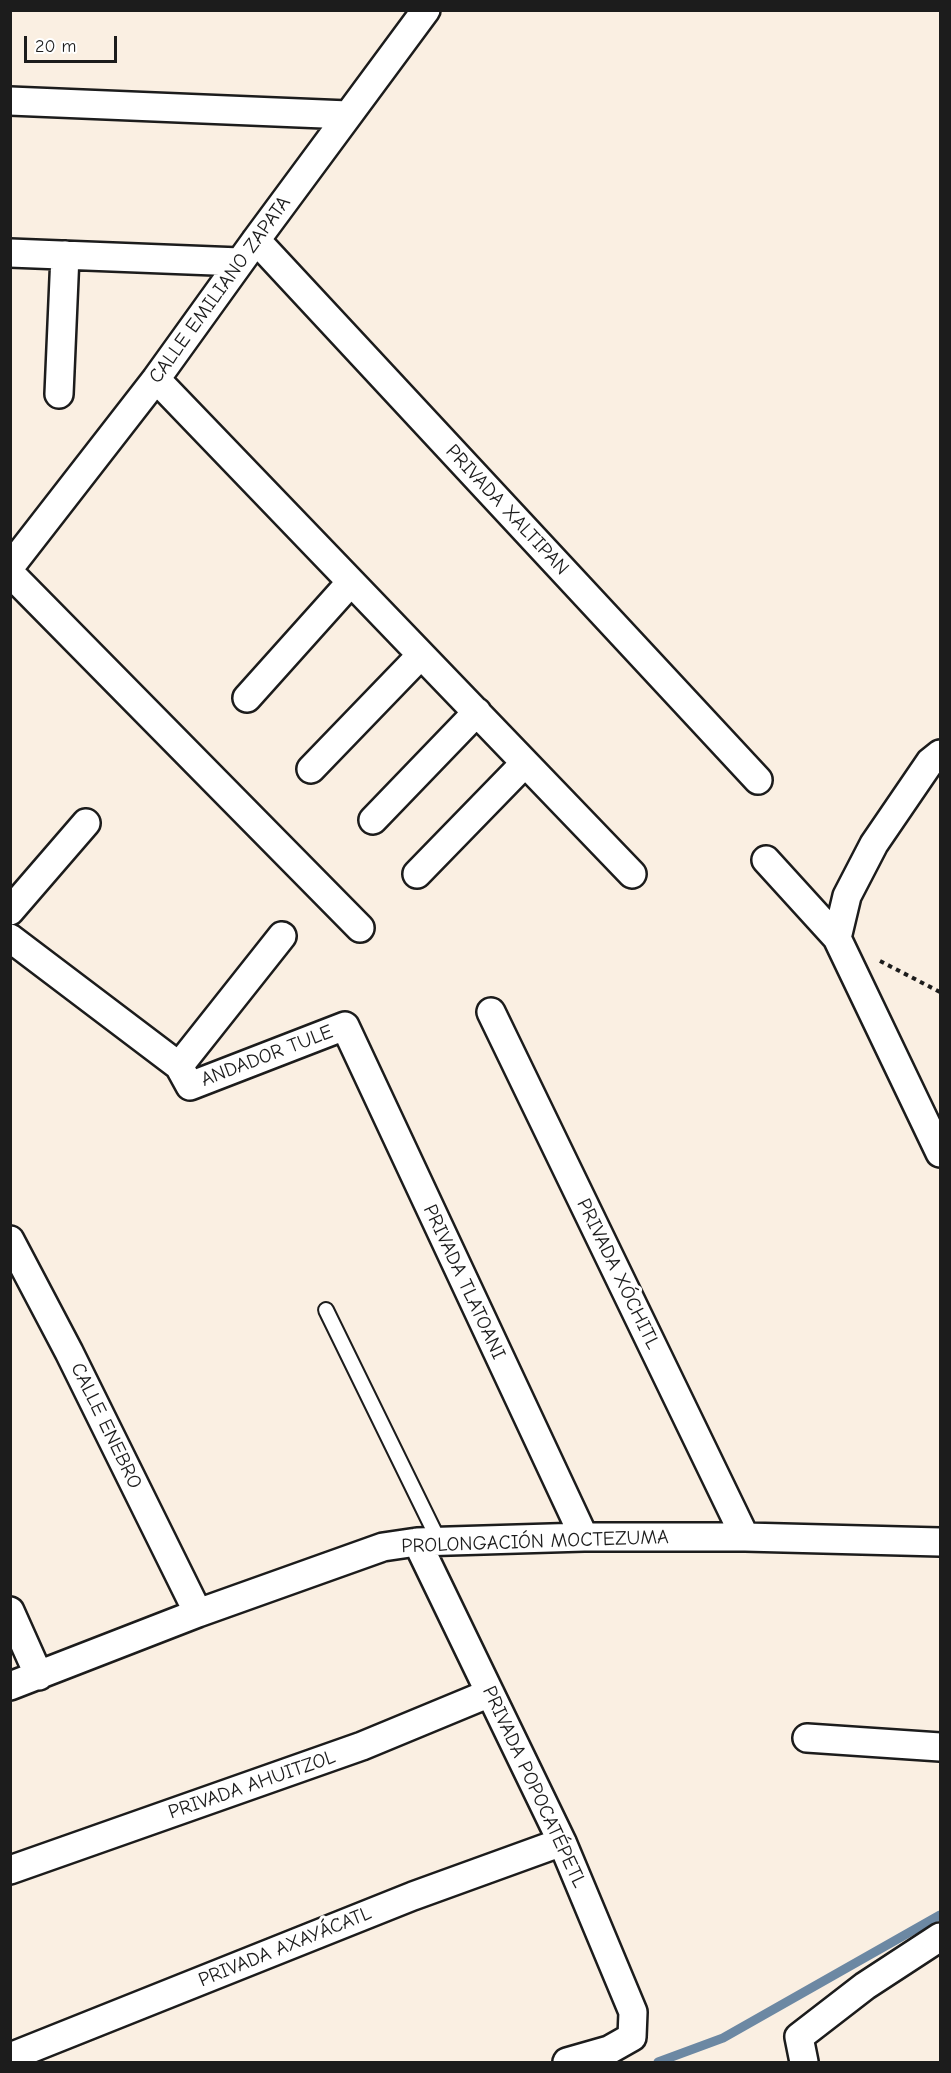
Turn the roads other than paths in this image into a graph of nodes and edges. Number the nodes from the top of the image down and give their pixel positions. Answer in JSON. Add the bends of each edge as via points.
{"nodes":[{"id":1,"x":426,"y":10,"type":"edge"},
{"id":2,"x":10,"y":101,"type":"edge"},
{"id":3,"x":348,"y":115,"type":"junction"},
{"id":4,"x":256,"y":240,"type":"junction"},
{"id":5,"x":10,"y":253,"type":"edge"},
{"id":6,"x":65,"y":255,"type":"junction"},
{"id":7,"x":240,"y":262,"type":"junction"},
{"id":8,"x":156,"y":380,"type":"junction"},
{"id":9,"x":59,"y":394,"type":"dead end"},
{"id":10,"x":10,"y":567,"type":"edge"},
{"id":11,"x":10,"y":573,"type":"edge"},
{"id":12,"x":351,"y":582,"type":"junction"},
{"id":13,"x":421,"y":655,"type":"junction"},
{"id":14,"x":247,"y":698,"type":"dead end"},
{"id":15,"x":477,"y":712,"type":"junction"},
{"id":16,"x":940,"y":754,"type":"edge"},
{"id":17,"x":525,"y":763,"type":"junction"},
{"id":18,"x":311,"y":769,"type":"dead end"},
{"id":19,"x":758,"y":780,"type":"dead end"},
{"id":20,"x":373,"y":820,"type":"dead end"},
{"id":21,"x":86,"y":823,"type":"dead end"},
{"id":22,"x":766,"y":860,"type":"dead end"},
{"id":23,"x":417,"y":874,"type":"dead end"},
{"id":24,"x":632,"y":874,"type":"dead end"},
{"id":25,"x":10,"y":911,"type":"edge"},
{"id":26,"x":360,"y":928,"type":"dead end"},
{"id":27,"x":282,"y":936,"type":"dead end"},
{"id":28,"x":10,"y":938,"type":"edge"},
{"id":29,"x":837,"y":938,"type":"junction"},
{"id":30,"x":491,"y":1012,"type":"dead end"},
{"id":31,"x":345,"y":1026,"type":"joint"},
{"id":32,"x":184,"y":1076,"type":"junction"},
{"id":33,"x":940,"y":1153,"type":"edge"},
{"id":34,"x":10,"y":1240,"type":"edge"},
{"id":35,"x":326,"y":1310,"type":"dead end"},
{"id":36,"x":584,"y":1537,"type":"junction"},
{"id":37,"x":745,"y":1537,"type":"junction"},
{"id":38,"x":428,"y":1542,"type":"junction"},
{"id":39,"x":940,"y":1542,"type":"edge"},
{"id":40,"x":10,"y":1611,"type":"edge"},
{"id":41,"x":198,"y":1613,"type":"junction"},
{"id":42,"x":39,"y":1676,"type":"junction"},
{"id":43,"x":10,"y":1686,"type":"edge"},
{"id":44,"x":490,"y":1693,"type":"junction"},
{"id":45,"x":807,"y":1738,"type":"dead end"},
{"id":46,"x":940,"y":1747,"type":"edge"},
{"id":47,"x":562,"y":1842,"type":"junction"},
{"id":48,"x":10,"y":1870,"type":"edge"},
{"id":49,"x":940,"y":1937,"type":"edge"},
{"id":50,"x":801,"y":2050,"type":"edge"},
{"id":51,"x":10,"y":2057,"type":"edge"},
{"id":52,"x":567,"y":2062,"type":"edge"}],
"edges":[{"from":1,"to":3,"type":"street","name":"CALLE EMILIANO ZAPATA"},
{"from":2,"to":3,"type":"street"},
{"from":3,"to":4,"type":"street","name":"CALLE EMILIANO ZAPATA"},
{"from":4,"to":7,"type":"street","name":"CALLE EMILIANO ZAPATA"},
{"from":4,"to":19,"type":"street","name":"PRIVADA XALTIPAN"},
{"from":5,"to":6,"type":"street"},
{"from":6,"to":7,"type":"street"},
{"from":6,"to":9,"type":"street"},
{"from":7,"to":8,"type":"street","name":"CALLE EMILIANO ZAPATA"},
{"from":8,"to":10,"type":"street","name":"CALLE EMILIANO ZAPATA"},
{"from":8,"to":12,"type":"street"},
{"from":11,"to":26,"type":"street"},
{"from":12,"to":13,"type":"street"},
{"from":12,"to":14,"type":"street"},
{"from":13,"to":15,"type":"street"},
{"from":13,"to":18,"type":"street"},
{"from":15,"to":17,"type":"street"},
{"from":15,"to":20,"type":"street"},
{"from":16,"to":29,"type":"street","via":[[930,762],[874,844],[848,896]]},
{"from":17,"to":23,"type":"street"},
{"from":17,"to":24,"type":"street"},
{"from":21,"to":25,"type":"street"},
{"from":22,"to":29,"type":"street"},
{"from":27,"to":32,"type":"street"},
{"from":28,"to":32,"type":"street"},
{"from":29,"to":33,"type":"street"},
{"from":30,"to":37,"type":"street","name":"PRIVADA XÓCHITL"},
{"from":31,"to":32,"type":"street","name":"ANDADOR TULE"},
{"from":31,"to":36,"type":"street","name":"PRIVADA TLATOANI"},
{"from":34,"to":41,"type":"street","name":"CALLE ENEBRO"},
{"from":35,"to":38,"type":"lane"},
{"from":36,"to":37,"type":"street","name":"PROLONGACIÓN MOCTEZUMA"},
{"from":36,"to":38,"type":"street","name":"PROLONGACIÓN MOCTEZUMA"},
{"from":37,"to":39,"type":"street","name":"PROLONGACIÓN MOCTEZUMA"},
{"from":38,"to":41,"type":"street","name":"PROLONGACIÓN MOCTEZUMA","via":[[383,1547]]},
{"from":38,"to":44,"type":"street","name":"PRIVADA POPOCATÉPETL"},
{"from":40,"to":42,"type":"street"},
{"from":41,"to":42,"type":"street","name":"PROLONGACIÓN MOCTEZUMA"},
{"from":42,"to":43,"type":"street","name":"PROLONGACIÓN MOCTEZUMA"},
{"from":44,"to":47,"type":"street","name":"PRIVADA POPOCATÉPETL"},
{"from":44,"to":48,"type":"street","name":"PRIVADA AHUITZOL","via":[[362,1746]]},
{"from":45,"to":46,"type":"street"},
{"from":47,"to":51,"type":"street","name":"PRIVADA AXAYÁCATL","via":[[413,1896]]},
{"from":47,"to":52,"type":"street","name":"PRIVADA POPOCATÉPETL","via":[[633,2012],[632,2037],[609,2050]]},
{"from":49,"to":50,"type":"street","via":[[865,1986]]}]}
